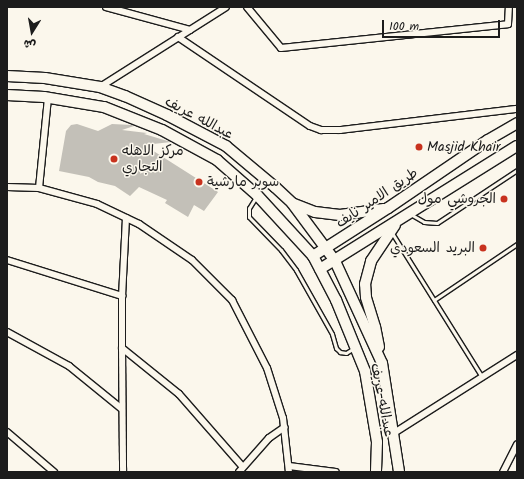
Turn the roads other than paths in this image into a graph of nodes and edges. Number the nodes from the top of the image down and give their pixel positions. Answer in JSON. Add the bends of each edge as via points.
{"nodes":[{"id":1,"x":106,"y":7,"type":"edge"},
{"id":2,"x":226,"y":7,"type":"edge"},
{"id":3,"x":247,"y":7,"type":"edge"},
{"id":4,"x":509,"y":7,"type":"edge"},
{"id":5,"x":190,"y":30,"type":"junction"},
{"id":6,"x":178,"y":37,"type":"junction"},
{"id":7,"x":7,"y":76,"type":"edge"},
{"id":8,"x":100,"y":87,"type":"junction"},
{"id":9,"x":7,"y":95,"type":"edge"},
{"id":10,"x":48,"y":98,"type":"junction"},
{"id":11,"x":517,"y":109,"type":"edge"},
{"id":12,"x":517,"y":123,"type":"edge"},
{"id":13,"x":517,"y":146,"type":"edge"},
{"id":14,"x":517,"y":170,"type":"edge"},
{"id":15,"x":7,"y":187,"type":"edge"},
{"id":16,"x":39,"y":188,"type":"junction"},
{"id":17,"x":257,"y":195,"type":"junction"},
{"id":18,"x":292,"y":203,"type":"junction"},
{"id":19,"x":388,"y":208,"type":"junction"},
{"id":20,"x":409,"y":213,"type":"junction"},
{"id":21,"x":126,"y":218,"type":"junction"},
{"id":22,"x":398,"y":220,"type":"junction"},
{"id":23,"x":390,"y":231,"type":"junction"},
{"id":24,"x":517,"y":244,"type":"edge"},
{"id":25,"x":326,"y":248,"type":"junction"},
{"id":26,"x":312,"y":256,"type":"junction"},
{"id":27,"x":7,"y":260,"type":"edge"},
{"id":28,"x":335,"y":260,"type":"junction"},
{"id":29,"x":320,"y":269,"type":"junction"},
{"id":30,"x":122,"y":296,"type":"junction"},
{"id":31,"x":434,"y":300,"type":"junction"},
{"id":32,"x":7,"y":332,"type":"edge"},
{"id":33,"x":122,"y":348,"type":"junction"},
{"id":34,"x":355,"y":348,"type":"junction"},
{"id":35,"x":517,"y":355,"type":"edge"},
{"id":36,"x":382,"y":363,"type":"junction"},
{"id":37,"x":482,"y":377,"type":"junction"},
{"id":38,"x":122,"y":409,"type":"junction"},
{"id":39,"x":285,"y":427,"type":"junction"},
{"id":40,"x":7,"y":432,"type":"edge"},
{"id":41,"x":394,"y":433,"type":"junction"},
{"id":42,"x":517,"y":444,"type":"edge"},
{"id":43,"x":242,"y":466,"type":"junction"},
{"id":44,"x":289,"y":469,"type":"edge"},
{"id":45,"x":54,"y":472,"type":"edge"},
{"id":46,"x":123,"y":472,"type":"edge"},
{"id":47,"x":239,"y":472,"type":"edge"},
{"id":48,"x":336,"y":472,"type":"edge"},
{"id":49,"x":376,"y":472,"type":"edge"},
{"id":50,"x":399,"y":472,"type":"edge"},
{"id":51,"x":503,"y":472,"type":"edge"}],
"edges":[{"from":1,"to":5,"type":"street"},
{"from":2,"to":5,"type":"street"},
{"from":3,"to":4,"type":"street","via":[[282,48],[508,24]]},
{"from":5,"to":6,"type":"street"},
{"from":6,"to":8,"type":"street"},
{"from":6,"to":11,"type":"street","via":[[310,126],[321,130],[340,130]]},
{"from":7,"to":8,"type":"main road","name":"عبدالله عريف","via":[[45,78]]},
{"from":8,"to":18,"type":"main road","name":"عبدالله عريف","via":[[167,115],[226,146]]},
{"from":9,"to":10,"type":"main road","name":"عبدالله عريف"},
{"from":10,"to":16,"type":"street"},
{"from":10,"to":17,"type":"main road","name":"عبدالله عريف","via":[[104,107],[162,130],[217,160]]},
{"from":12,"to":19,"type":"main road","name":"طريق الامير نايف"},
{"from":13,"to":20,"type":"main road","name":"طريق الامير نايف"},
{"from":14,"to":20,"type":"lane","via":[[437,223],[424,222]]},
{"from":15,"to":16,"type":"street"},
{"from":16,"to":21,"type":"street","via":[[97,204]]},
{"from":17,"to":26,"type":"main road","name":"عبدالله عريف"},
{"from":17,"to":34,"type":"lane","via":[[249,208],[249,217],[281,250],[296,270],[332,334],[336,348],[346,353]]},
{"from":18,"to":19,"type":"main road","via":[[314,212],[340,215]]},
{"from":18,"to":25,"type":"main road","name":"عبدالله عريف"},
{"from":19,"to":25,"type":"main road","name":"طريق الامير نايف"},
{"from":20,"to":22,"type":"main road","name":"طريق الامير نايف"},
{"from":21,"to":30,"type":"street"},
{"from":21,"to":39,"type":"street","via":[[192,260],[232,300],[268,368]]},
{"from":22,"to":23,"type":"main road"},
{"from":22,"to":28,"type":"main road","name":"طريق الامير نايف"},
{"from":23,"to":31,"type":"lane"},
{"from":23,"to":36,"type":"main road","via":[[371,261],[365,284]]},
{"from":24,"to":31,"type":"lane"},
{"from":25,"to":26,"type":"main road","name":"طريق الامير نايف"},
{"from":25,"to":28,"type":"main road","name":"عبدالله عريف"},
{"from":26,"to":29,"type":"main road","name":"عبدالله عريف"},
{"from":27,"to":30,"type":"street"},
{"from":28,"to":29,"type":"main road","name":"طريق الامير نايف"},
{"from":28,"to":36,"type":"main road","name":"عبدالله عريف"},
{"from":29,"to":34,"type":"main road","name":"عبدالله عريف","via":[[336,300]]},
{"from":30,"to":33,"type":"street"},
{"from":31,"to":37,"type":"lane"},
{"from":32,"to":38,"type":"street","via":[[69,366]]},
{"from":33,"to":38,"type":"street"},
{"from":33,"to":43,"type":"street","via":[[179,394]]},
{"from":34,"to":49,"type":"main road","name":"عبدالله عريف","via":[[365,371],[377,442]]},
{"from":35,"to":37,"type":"street"},
{"from":36,"to":41,"type":"main road","name":"عبدالله عريف"},
{"from":37,"to":41,"type":"street"},
{"from":38,"to":46,"type":"street"},
{"from":39,"to":43,"type":"street","via":[[269,438]]},
{"from":39,"to":44,"type":"street"},
{"from":40,"to":45,"type":"street"},
{"from":41,"to":50,"type":"main road","name":"عبدالله عريف"},
{"from":42,"to":51,"type":"street"},
{"from":43,"to":47,"type":"street"},
{"from":44,"to":48,"type":"street"}]}
